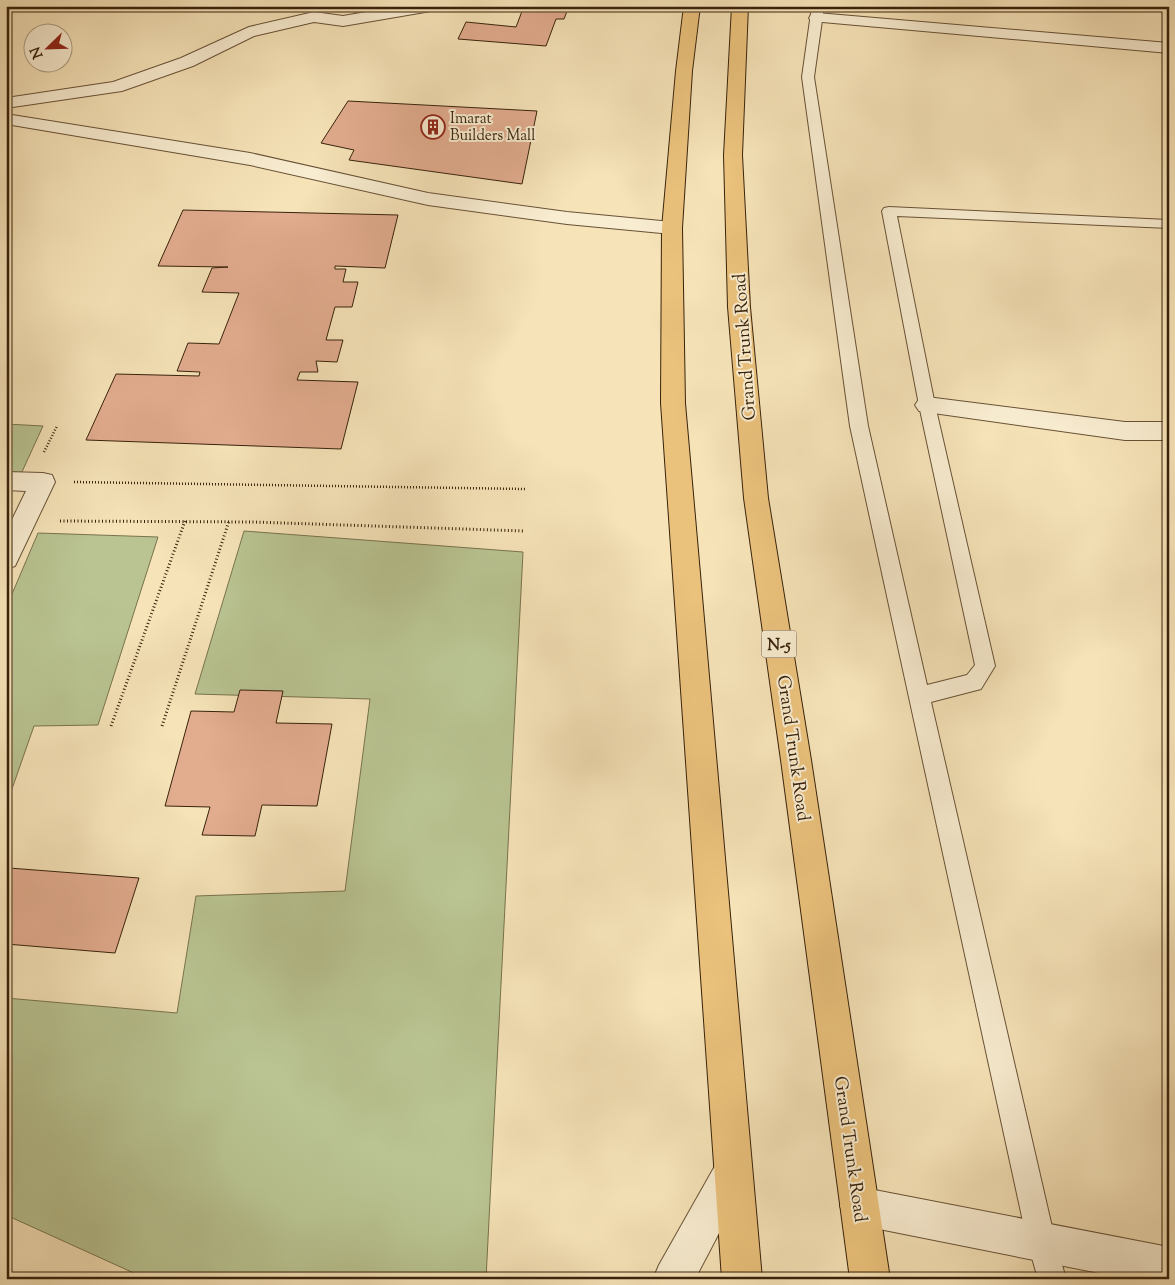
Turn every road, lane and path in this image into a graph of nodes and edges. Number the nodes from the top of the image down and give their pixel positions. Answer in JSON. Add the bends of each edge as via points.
{"nodes":[{"id":1,"x":431,"y":6,"type":"edge"},
{"id":2,"x":692,"y":6,"type":"edge"},
{"id":3,"x":740,"y":6,"type":"edge"},
{"id":4,"x":818,"y":12,"type":"edge"},
{"id":5,"x":1169,"y":48,"type":"edge"},
{"id":6,"x":6,"y":103,"type":"edge"},
{"id":7,"x":6,"y":119,"type":"edge"},
{"id":8,"x":1169,"y":224,"type":"edge"},
{"id":9,"x":672,"y":228,"type":"junction"},
{"id":10,"x":927,"y":405,"type":"junction"},
{"id":11,"x":1169,"y":431,"type":"edge"},
{"id":12,"x":6,"y":480,"type":"edge"},
{"id":13,"x":43,"y":482,"type":"junction"},
{"id":14,"x":526,"y":489,"type":"dead end"},
{"id":15,"x":24,"y":521,"type":"junction"},
{"id":16,"x":185,"y":522,"type":"junction"},
{"id":17,"x":229,"y":522,"type":"junction"},
{"id":18,"x":524,"y":530,"type":"dead end"},
{"id":19,"x":6,"y":559,"type":"edge"},
{"id":20,"x":919,"y":696,"type":"junction"},
{"id":21,"x":111,"y":726,"type":"dead end"},
{"id":22,"x":162,"y":726,"type":"dead end"},
{"id":23,"x":733,"y":1170,"type":"junction"},
{"id":24,"x":859,"y":1206,"type":"junction"},
{"id":25,"x":1041,"y":1240,"type":"junction"},
{"id":26,"x":1169,"y":1267,"type":"edge"},
{"id":27,"x":673,"y":1279,"type":"edge"},
{"id":28,"x":742,"y":1279,"type":"edge"},
{"id":29,"x":870,"y":1279,"type":"edge"},
{"id":30,"x":1052,"y":1279,"type":"edge"}],
"edges":[{"from":1,"to":6,"type":"street","via":[[344,21],[314,16],[249,32],[187,62],[116,87]]},
{"from":2,"to":9,"type":"highway"},
{"from":3,"to":24,"type":"highway","name":"Grand Trunk Road","number":"N-5","via":[[733,155],[739,307],[756,498]]},
{"from":4,"to":5,"type":"street"},
{"from":4,"to":20,"type":"lane","via":[[808,77],[857,416]]},
{"from":7,"to":9,"type":"street","via":[[250,159],[428,199],[566,218]]},
{"from":8,"to":10,"type":"lane","via":[[889,211]]},
{"from":9,"to":23,"type":"highway","via":[[673,404]]},
{"from":10,"to":11,"type":"street","via":[[1125,431]]},
{"from":10,"to":20,"type":"lane","via":[[986,666],[974,683]]},
{"from":12,"to":13,"type":"street"},
{"from":13,"to":14,"type":"path"},
{"from":13,"to":15,"type":"street"},
{"from":15,"to":16,"type":"path"},
{"from":15,"to":19,"type":"street"},
{"from":16,"to":17,"type":"path"},
{"from":16,"to":21,"type":"path"},
{"from":17,"to":18,"type":"path"},
{"from":17,"to":22,"type":"path"},
{"from":20,"to":25,"type":"lane"},
{"from":23,"to":27,"type":"street"},
{"from":23,"to":28,"type":"highway"},
{"from":24,"to":25,"type":"street"},
{"from":24,"to":29,"type":"highway","name":"Grand Trunk Road","number":"N-5"},
{"from":25,"to":26,"type":"street"},
{"from":25,"to":30,"type":"lane"}]}
